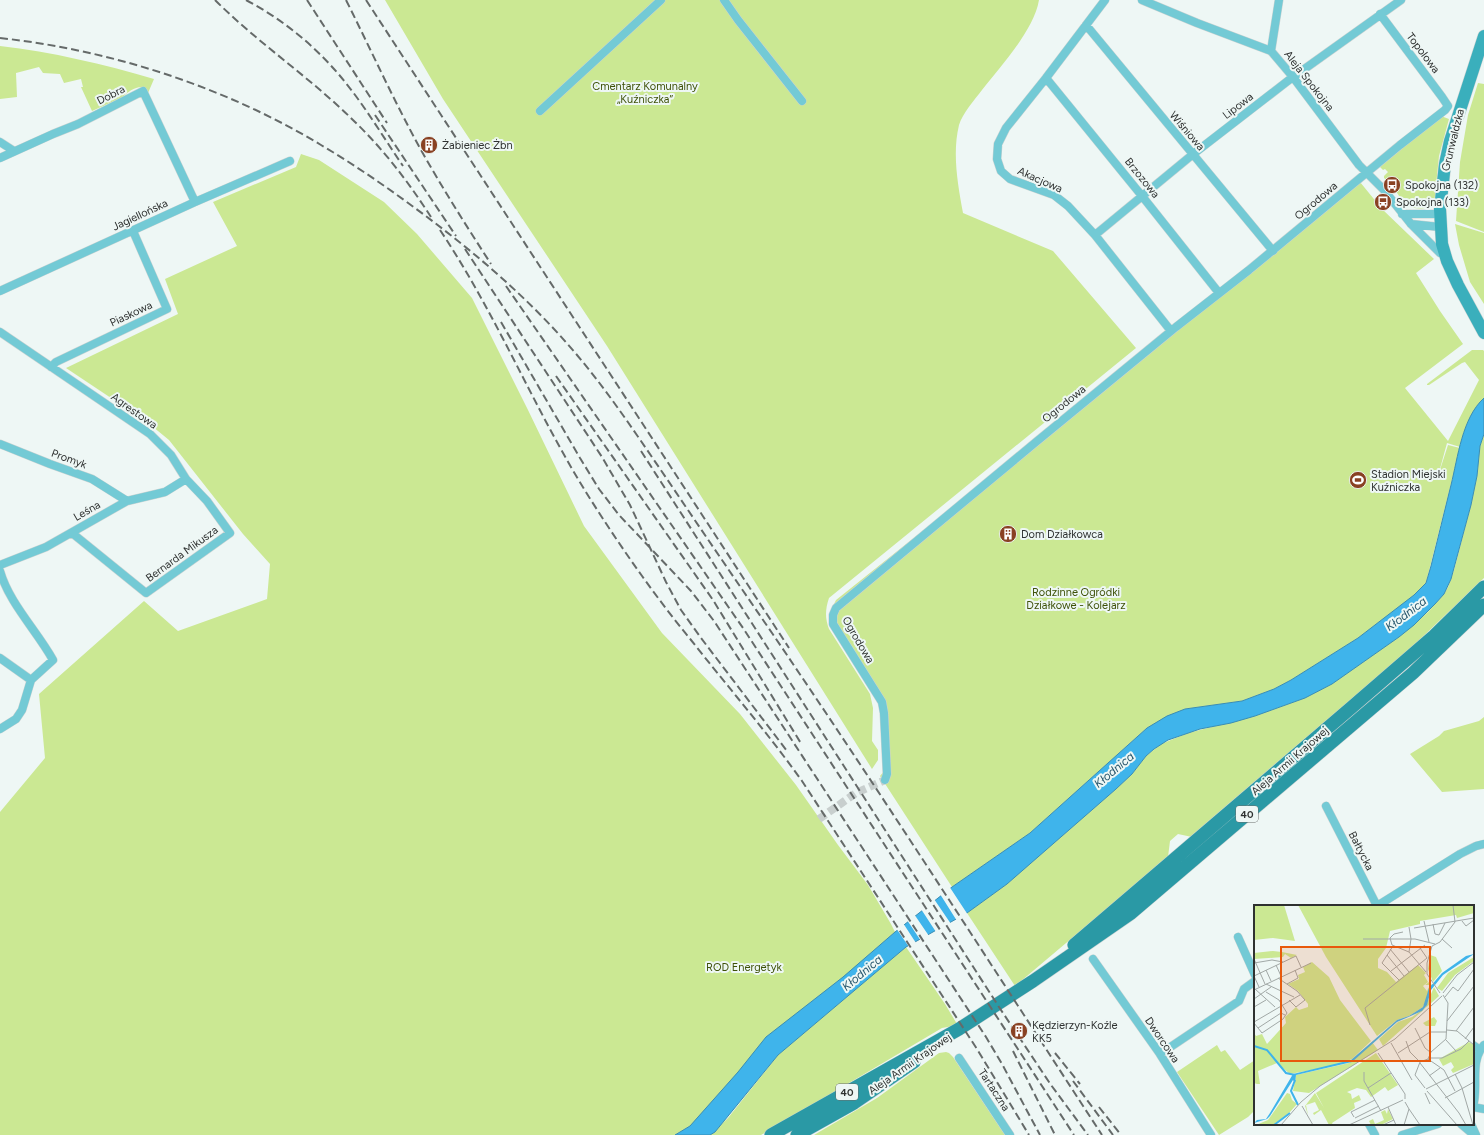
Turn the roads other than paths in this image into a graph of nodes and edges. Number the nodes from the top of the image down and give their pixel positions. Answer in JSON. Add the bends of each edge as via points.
{"nodes":[{"id":1,"x":661,"y":0,"type":"edge"},
{"id":2,"x":724,"y":0,"type":"edge"},
{"id":3,"x":1105,"y":0,"type":"edge"},
{"id":4,"x":1142,"y":0,"type":"edge"},
{"id":5,"x":1279,"y":0,"type":"edge"},
{"id":6,"x":1400,"y":0,"type":"edge"},
{"id":7,"x":1380,"y":14,"type":"junction"},
{"id":8,"x":1086,"y":25,"type":"junction"},
{"id":9,"x":1484,"y":36,"type":"edge"},
{"id":10,"x":1271,"y":51,"type":"junction"},
{"id":11,"x":1293,"y":77,"type":"junction"},
{"id":12,"x":1046,"y":78,"type":"junction"},
{"id":13,"x":802,"y":101,"type":"dead end"},
{"id":14,"x":1448,"y":106,"type":"joint"},
{"id":15,"x":540,"y":111,"type":"dead end"},
{"id":16,"x":0,"y":142,"type":"edge"},
{"id":17,"x":14,"y":151,"type":"junction"},
{"id":18,"x":1192,"y":155,"type":"junction"},
{"id":19,"x":0,"y":158,"type":"edge"},
{"id":20,"x":290,"y":161,"type":"dead end"},
{"id":21,"x":1367,"y":173,"type":"junction"},
{"id":22,"x":1142,"y":196,"type":"junction"},
{"id":23,"x":195,"y":202,"type":"junction"},
{"id":24,"x":1402,"y":214,"type":"junction"},
{"id":25,"x":1440,"y":214,"type":"junction"},
{"id":26,"x":1411,"y":224,"type":"junction"},
{"id":27,"x":1440,"y":227,"type":"junction"},
{"id":28,"x":133,"y":231,"type":"junction"},
{"id":29,"x":1095,"y":236,"type":"junction"},
{"id":30,"x":1273,"y":251,"type":"junction"},
{"id":31,"x":1444,"y":252,"type":"junction"},
{"id":32,"x":0,"y":291,"type":"edge"},
{"id":33,"x":1219,"y":293,"type":"junction"},
{"id":34,"x":1171,"y":331,"type":"junction"},
{"id":35,"x":0,"y":332,"type":"edge"},
{"id":36,"x":1484,"y":333,"type":"edge"},
{"id":37,"x":50,"y":367,"type":"junction"},
{"id":38,"x":0,"y":444,"type":"edge"},
{"id":39,"x":186,"y":479,"type":"junction"},
{"id":40,"x":127,"y":501,"type":"junction"},
{"id":41,"x":72,"y":533,"type":"junction"},
{"id":42,"x":230,"y":533,"type":"joint"},
{"id":43,"x":0,"y":566,"type":"edge"},
{"id":44,"x":0,"y":571,"type":"edge"},
{"id":45,"x":1484,"y":587,"type":"edge"},
{"id":46,"x":1484,"y":605,"type":"edge"},
{"id":47,"x":0,"y":658,"type":"edge"},
{"id":48,"x":31,"y":680,"type":"junction"},
{"id":49,"x":0,"y":730,"type":"edge"},
{"id":50,"x":886,"y":777,"type":"dead end"},
{"id":51,"x":1326,"y":806,"type":"dead end"},
{"id":52,"x":1484,"y":844,"type":"edge"},
{"id":53,"x":1376,"y":905,"type":"edge"},
{"id":54,"x":1379,"y":905,"type":"edge"},
{"id":55,"x":1238,"y":937,"type":"dead end"},
{"id":56,"x":1093,"y":959,"type":"dead end"},
{"id":57,"x":1254,"y":973,"type":"edge"},
{"id":58,"x":1254,"y":982,"type":"edge"},
{"id":59,"x":1018,"y":991,"type":"junction"},
{"id":60,"x":959,"y":1029,"type":"junction"},
{"id":61,"x":1479,"y":1047,"type":"edge"},
{"id":62,"x":1160,"y":1054,"type":"junction"},
{"id":63,"x":959,"y":1058,"type":"dead end"},
{"id":64,"x":1474,"y":1103,"type":"edge"},
{"id":65,"x":1474,"y":1107,"type":"edge"},
{"id":66,"x":1484,"y":1109,"type":"edge"},
{"id":67,"x":1370,"y":1125,"type":"edge"},
{"id":68,"x":1435,"y":1125,"type":"edge"},
{"id":69,"x":1462,"y":1125,"type":"edge"},
{"id":70,"x":1472,"y":1125,"type":"edge"},
{"id":71,"x":771,"y":1135,"type":"edge"},
{"id":72,"x":797,"y":1135,"type":"edge"},
{"id":73,"x":1010,"y":1135,"type":"edge"},
{"id":74,"x":1211,"y":1135,"type":"edge"},
{"id":75,"x":1375,"y":1135,"type":"edge"},
{"id":76,"x":1402,"y":1135,"type":"edge"},
{"id":77,"x":1475,"y":1135,"type":"edge"}],
"edges":[{"from":1,"to":15,"type":"street"},
{"from":2,"to":13,"type":"street"},
{"from":3,"to":8,"type":"street","name":"Akacjowa"},
{"from":4,"to":10,"type":"street","name":"Aleja Spokojna"},
{"from":5,"to":10,"type":"street"},
{"from":6,"to":7,"type":"street","name":"Lipowa"},
{"from":7,"to":11,"type":"street","name":"Lipowa"},
{"from":7,"to":14,"type":"street","name":"Topolowa"},
{"from":8,"to":12,"type":"street","name":"Akacjowa"},
{"from":8,"to":18,"type":"street","name":"Wiśniowa"},
{"from":9,"to":25,"type":"street","name":"Grunwaldzka","via":[[1450,141]]},
{"from":10,"to":11,"type":"street","name":"Aleja Spokojna"},
{"from":11,"to":18,"type":"street","name":"Lipowa"},
{"from":11,"to":21,"type":"street","name":"Aleja Spokojna"},
{"from":12,"to":22,"type":"street","name":"Brzozowa"},
{"from":12,"to":29,"type":"street","name":"Akacjowa","via":[[1006,128],[998,144],[1001,171],[1010,179],[1054,195],[1068,206]]},
{"from":14,"to":21,"type":"street","name":"Ogrodowa"},
{"from":16,"to":17,"type":"street"},
{"from":17,"to":19,"type":"street","name":"Dobra"},
{"from":17,"to":23,"type":"street","name":"Dobra","via":[[78,124],[143,91]]},
{"from":18,"to":22,"type":"street","name":"Lipowa"},
{"from":18,"to":30,"type":"street","name":"Wiśniowa"},
{"from":20,"to":23,"type":"street","name":"Jagiellońska"},
{"from":21,"to":24,"type":"street","name":"Aleja Spokojna"},
{"from":21,"to":30,"type":"street","name":"Ogrodowa"},
{"from":22,"to":29,"type":"street","name":"Lipowa"},
{"from":22,"to":33,"type":"street","name":"Brzozowa"},
{"from":23,"to":28,"type":"street","name":"Jagiellońska"},
{"from":24,"to":25,"type":"street"},
{"from":24,"to":26,"type":"street","name":"Aleja Spokojna"},
{"from":25,"to":27,"type":"street","name":"Grunwaldzka"},
{"from":26,"to":27,"type":"street"},
{"from":26,"to":31,"type":"street","name":"Aleja Spokojna","via":[[1440,253]]},
{"from":27,"to":31,"type":"street","name":"Grunwaldzka"},
{"from":28,"to":32,"type":"street","name":"Jagiellońska"},
{"from":28,"to":37,"type":"street","name":"Piaskowa","via":[[167,309]]},
{"from":29,"to":34,"type":"street","name":"Akacjowa"},
{"from":30,"to":33,"type":"street","name":"Ogrodowa"},
{"from":31,"to":36,"type":"street","name":"Grunwaldzka","via":[[1450,269]]},
{"from":33,"to":34,"type":"street","name":"Ogrodowa"},
{"from":34,"to":50,"type":"street","name":"Ogrodowa","via":[[836,608],[833,624],[882,702]]},
{"from":35,"to":37,"type":"street","name":"Agrestowa"},
{"from":37,"to":39,"type":"street","name":"Agrestowa","via":[[150,434],[172,455]]},
{"from":38,"to":40,"type":"street","name":"Promyk","via":[[92,479]]},
{"from":39,"to":40,"type":"street","name":"Leśna","via":[[166,492]]},
{"from":39,"to":42,"type":"street","name":"Agrestowa","via":[[207,501]]},
{"from":40,"to":41,"type":"street","name":"Leśna"},
{"from":41,"to":42,"type":"street","name":"Bernarda Mikusza","via":[[146,593]]},
{"from":41,"to":43,"type":"street","name":"Leśna"},
{"from":44,"to":48,"type":"street","via":[[13,600],[53,660]]},
{"from":45,"to":59,"type":"main road","name":"Aleja Armii Krajowej","number":"40","via":[[1434,636]]},
{"from":46,"to":59,"type":"main road","name":"Aleja Armii Krajowej","number":"40","via":[[1413,673],[1130,914]]},
{"from":47,"to":48,"type":"street"},
{"from":48,"to":49,"type":"street","via":[[22,710],[16,719]]},
{"from":51,"to":53,"type":"street","name":"Bałtycka"},
{"from":52,"to":54,"type":"street","via":[[1460,854]]},
{"from":55,"to":57,"type":"street"},
{"from":56,"to":62,"type":"street","name":"Dworcowa"},
{"from":58,"to":62,"type":"street","via":[[1244,989],[1239,1002]]},
{"from":59,"to":60,"type":"main road","name":"Aleja Armii Krajowej","number":"40"},
{"from":60,"to":71,"type":"main road","name":"Aleja Armii Krajowej","number":"40"},
{"from":60,"to":72,"type":"main road","name":"Aleja Armii Krajowej","number":"40","via":[[878,1088]]},
{"from":61,"to":64,"type":"street"},
{"from":62,"to":74,"type":"street","name":"Dworcowa"},
{"from":63,"to":73,"type":"street","name":"Tartaczna"},
{"from":65,"to":66,"type":"street"},
{"from":67,"to":75,"type":"street"},
{"from":68,"to":76,"type":"street"},
{"from":69,"to":77,"type":"street"},
{"from":70,"to":77,"type":"street"}]}
